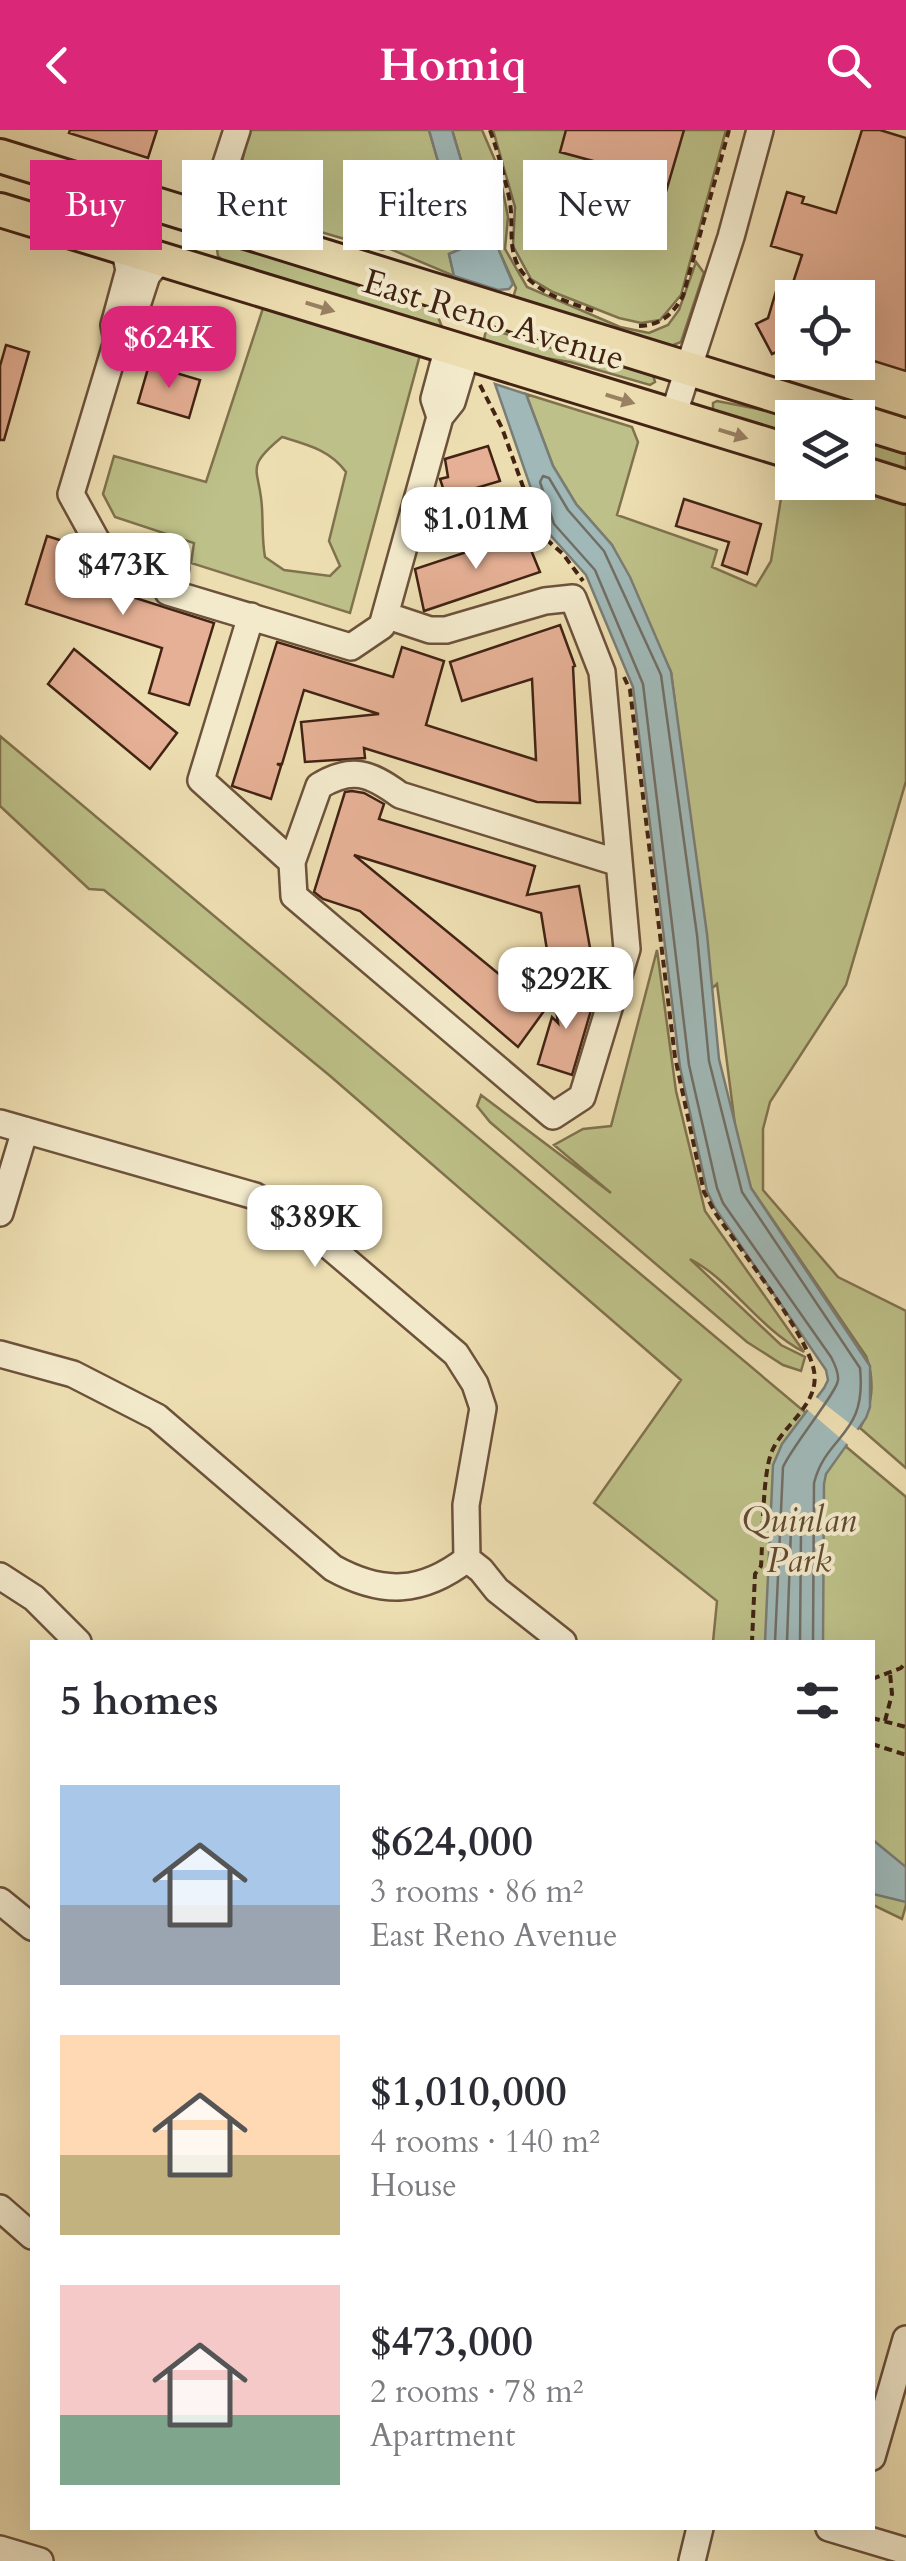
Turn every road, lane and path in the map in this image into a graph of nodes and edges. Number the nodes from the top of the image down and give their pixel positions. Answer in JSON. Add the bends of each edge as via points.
{"nodes":[{"id":1,"x":237,"y":130,"type":"edge"},
{"id":2,"x":490,"y":130,"type":"edge"},
{"id":3,"x":729,"y":130,"type":"edge"},
{"id":4,"x":760,"y":130,"type":"edge"},
{"id":5,"x":0,"y":156,"type":"edge"},
{"id":6,"x":227,"y":160,"type":"edge"},
{"id":7,"x":30,"y":165,"type":"edge"},
{"id":8,"x":0,"y":210,"type":"edge"},
{"id":9,"x":30,"y":219,"type":"edge"},
{"id":10,"x":119,"y":250,"type":"edge"},
{"id":11,"x":134,"y":250,"type":"edge"},
{"id":12,"x":199,"y":250,"type":"edge"},
{"id":13,"x":308,"y":250,"type":"edge"},
{"id":14,"x":162,"y":258,"type":"junction"},
{"id":15,"x":193,"y":269,"type":"junction"},
{"id":16,"x":472,"y":301,"type":"junction"},
{"id":17,"x":602,"y":314,"type":"dead end"},
{"id":18,"x":631,"y":324,"type":"dead end"},
{"id":19,"x":116,"y":341,"type":"junction"},
{"id":20,"x":463,"y":357,"type":"junction"},
{"id":21,"x":688,"y":368,"type":"junction"},
{"id":22,"x":790,"y":400,"type":"edge"},
{"id":23,"x":673,"y":416,"type":"junction"},
{"id":24,"x":875,"y":426,"type":"edge"},
{"id":25,"x":906,"y":436,"type":"edge"},
{"id":26,"x":775,"y":447,"type":"edge"},
{"id":27,"x":875,"y":477,"type":"edge"},
{"id":28,"x":906,"y":487,"type":"edge"},
{"id":29,"x":588,"y":592,"type":"dead end"},
{"id":30,"x":250,"y":616,"type":"junction"},
{"id":31,"x":385,"y":616,"type":"junction"},
{"id":32,"x":622,"y":672,"type":"dead end"},
{"id":33,"x":292,"y":862,"type":"junction"},
{"id":34,"x":619,"y":863,"type":"junction"},
{"id":35,"x":12,"y":1126,"type":"edge"},
{"id":36,"x":0,"y":1213,"type":"edge"},
{"id":37,"x":0,"y":1354,"type":"edge"},
{"id":38,"x":467,"y":1560,"type":"junction"},
{"id":39,"x":0,"y":1576,"type":"edge"},
{"id":40,"x":76,"y":1640,"type":"edge"},
{"id":41,"x":560,"y":1640,"type":"edge"},
{"id":42,"x":752,"y":1640,"type":"edge"},
{"id":43,"x":906,"y":1662,"type":"edge"},
{"id":44,"x":890,"y":1673,"type":"junction"},
{"id":45,"x":875,"y":1677,"type":"edge"},
{"id":46,"x":875,"y":1719,"type":"edge"},
{"id":47,"x":885,"y":1722,"type":"junction"},
{"id":48,"x":906,"y":1728,"type":"edge"},
{"id":49,"x":875,"y":1745,"type":"edge"},
{"id":50,"x":906,"y":1755,"type":"edge"},
{"id":51,"x":0,"y":1901,"type":"edge"},
{"id":52,"x":30,"y":1925,"type":"edge"},
{"id":53,"x":0,"y":2208,"type":"edge"},
{"id":54,"x":30,"y":2234,"type":"edge"},
{"id":55,"x":906,"y":2339,"type":"edge"},
{"id":56,"x":875,"y":2447,"type":"edge"},
{"id":57,"x":700,"y":2530,"type":"edge"},
{"id":58,"x":847,"y":2530,"type":"edge"},
{"id":59,"x":0,"y":2549,"type":"edge"},
{"id":60,"x":906,"y":2551,"type":"edge"},
{"id":61,"x":40,"y":2561,"type":"edge"},
{"id":62,"x":692,"y":2561,"type":"edge"}],
"edges":[{"from":1,"to":6,"type":"street"},
{"from":2,"to":17,"type":"path","via":[[510,200],[513,258],[549,294]]},
{"from":3,"to":18,"type":"path","via":[[683,296],[662,322]]},
{"from":4,"to":21,"type":"street"},
{"from":5,"to":7,"type":"main road","name":"East Reno Avenue"},
{"from":8,"to":9,"type":"main road","name":"East Reno Avenue"},
{"from":10,"to":19,"type":"street","via":[[129,270]]},
{"from":11,"to":14,"type":"main road","name":"East Reno Avenue"},
{"from":12,"to":15,"type":"main road"},
{"from":13,"to":16,"type":"main road","name":"East Reno Avenue"},
{"from":14,"to":15,"type":"main road","name":"East Reno Avenue"},
{"from":14,"to":19,"type":"street","via":[[147,275],[129,330]]},
{"from":15,"to":20,"type":"main road","name":"East Reno Avenue","one_way":true},
{"from":16,"to":20,"type":"main road"},
{"from":16,"to":21,"type":"main road","name":"East Reno Avenue"},
{"from":19,"to":30,"type":"street","via":[[71,494],[98,545],[176,568],[168,592]]},
{"from":20,"to":23,"type":"main road","name":"East Reno Avenue","one_way":true},
{"from":20,"to":29,"type":"path","via":[[502,428],[540,534]]},
{"from":20,"to":31,"type":"street","via":[[434,399],[440,417]]},
{"from":21,"to":22,"type":"main road","name":"East Reno Avenue"},
{"from":21,"to":23,"type":"street"},
{"from":23,"to":26,"type":"main road","name":"East Reno Avenue","one_way":true},
{"from":24,"to":25,"type":"main road"},
{"from":27,"to":28,"type":"main road"},
{"from":30,"to":31,"type":"street","via":[[351,647],[382,626]]},
{"from":30,"to":33,"type":"street","via":[[201,780]]},
{"from":31,"to":34,"type":"street","via":[[446,630],[572,598],[602,672]]},
{"from":32,"to":42,"type":"path","via":[[630,690],[675,1057],[704,1192],[805,1344],[815,1372],[811,1396],[773,1448],[768,1466]]},
{"from":33,"to":34,"type":"street","via":[[318,786],[348,772]]},
{"from":33,"to":34,"type":"street","via":[[294,896],[554,1116],[582,1096],[626,948]]},
{"from":35,"to":36,"type":"street"},
{"from":35,"to":38,"type":"street","via":[[255,1196],[302,1224],[456,1354],[483,1408],[466,1506]]},
{"from":37,"to":38,"type":"street","via":[[73,1374],[157,1417],[333,1568],[359,1582],[418,1587]]},
{"from":38,"to":41,"type":"street"},
{"from":39,"to":40,"type":"street","via":[[34,1598]]},
{"from":43,"to":44,"type":"path"},
{"from":44,"to":45,"type":"path"},
{"from":44,"to":47,"type":"path"},
{"from":46,"to":47,"type":"path"},
{"from":47,"to":48,"type":"path"},
{"from":49,"to":50,"type":"path"},
{"from":51,"to":52,"type":"street"},
{"from":53,"to":54,"type":"street"},
{"from":55,"to":56,"type":"street"},
{"from":57,"to":62,"type":"street"},
{"from":58,"to":60,"type":"street"},
{"from":59,"to":61,"type":"street"}]}
